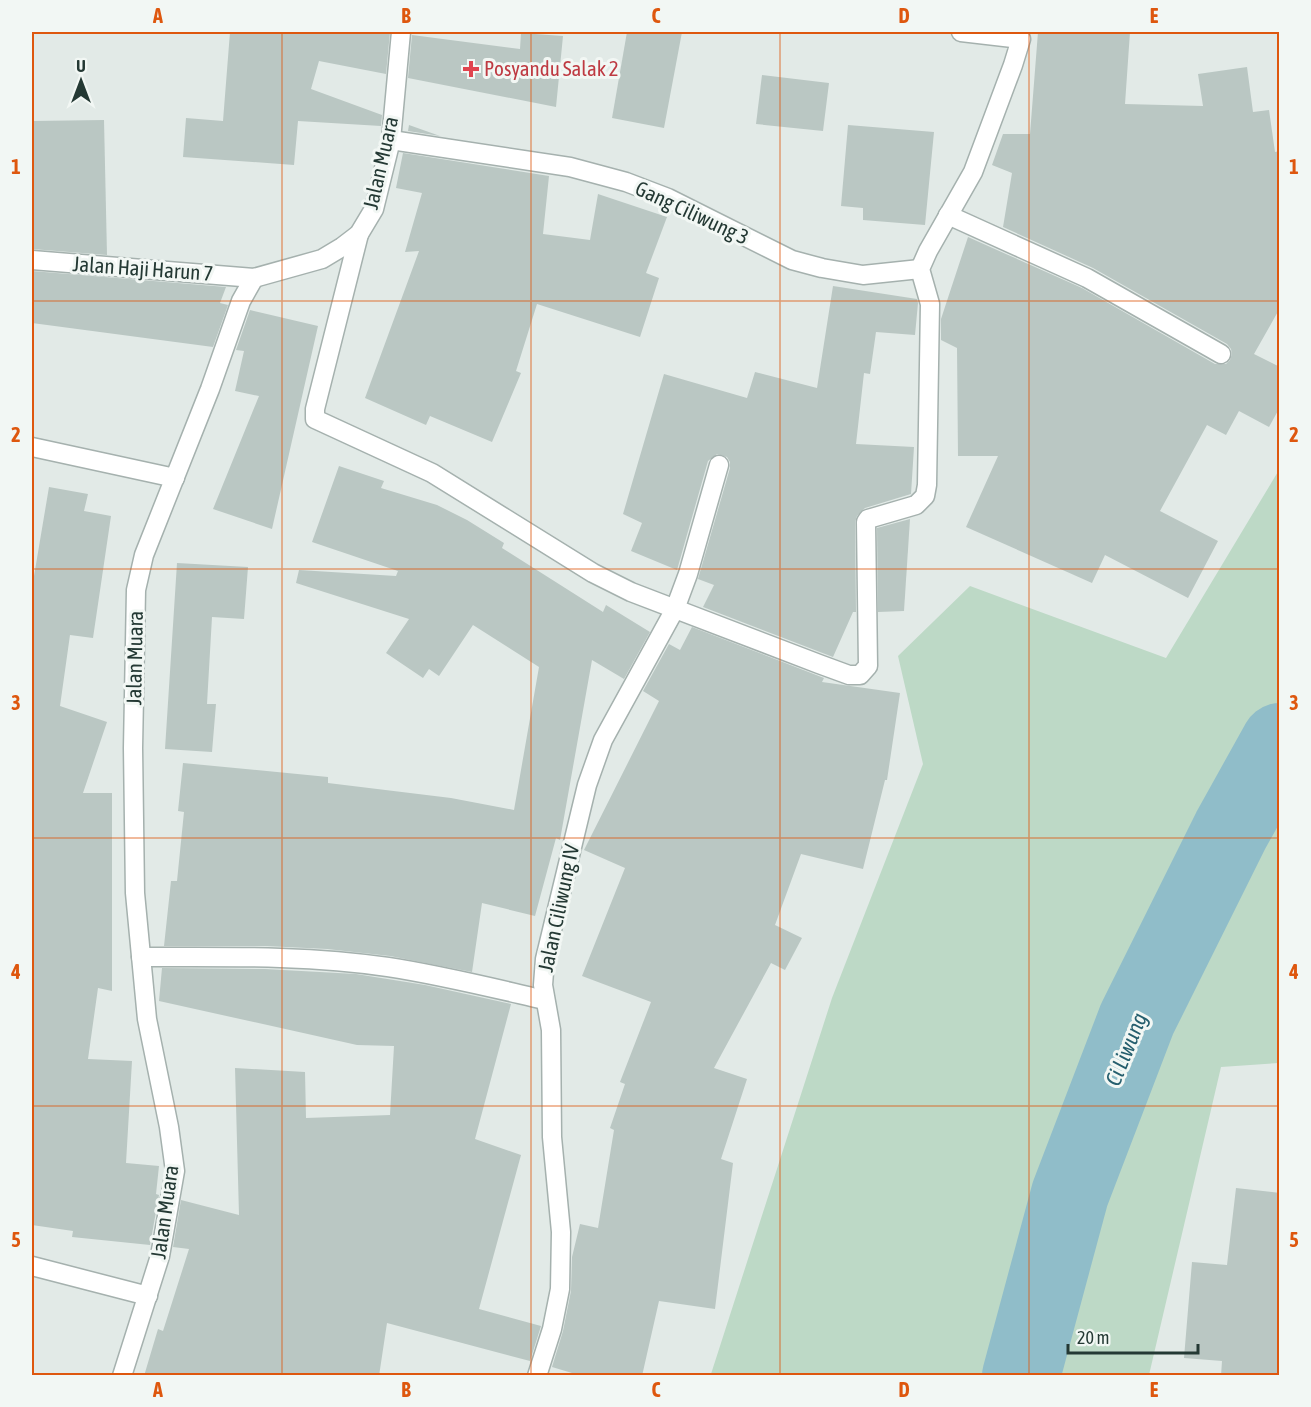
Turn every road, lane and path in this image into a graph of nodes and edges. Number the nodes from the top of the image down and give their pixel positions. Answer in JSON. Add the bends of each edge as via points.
{"nodes":[{"id":1,"x":401,"y":32,"type":"edge"},
{"id":2,"x":961,"y":32,"type":"edge"},
{"id":3,"x":391,"y":140,"type":"junction"},
{"id":4,"x":948,"y":215,"type":"junction"},
{"id":5,"x":359,"y":234,"type":"junction"},
{"id":6,"x":32,"y":260,"type":"edge"},
{"id":7,"x":920,"y":269,"type":"junction"},
{"id":8,"x":254,"y":278,"type":"junction"},
{"id":9,"x":1221,"y":354,"type":"dead end"},
{"id":10,"x":32,"y":447,"type":"edge"},
{"id":11,"x":719,"y":465,"type":"dead end"},
{"id":12,"x":175,"y":478,"type":"junction"},
{"id":13,"x":675,"y":609,"type":"junction"},
{"id":14,"x":141,"y":957,"type":"junction"},
{"id":15,"x":545,"y":1000,"type":"junction"},
{"id":16,"x":32,"y":1266,"type":"edge"},
{"id":17,"x":148,"y":1296,"type":"junction"},
{"id":18,"x":123,"y":1376,"type":"edge"},
{"id":19,"x":537,"y":1376,"type":"edge"}],
"edges":[{"from":1,"to":3,"type":"street","name":"Jalan Muara"},
{"from":2,"to":4,"type":"street","via":[[1021,39],[973,172]]},
{"from":3,"to":5,"type":"street","name":"Jalan Muara","via":[[374,209]]},
{"from":3,"to":7,"type":"street","name":"Gang Ciliwung 3","via":[[570,167],[626,182],[668,198],[792,260],[822,268],[863,275]]},
{"from":4,"to":7,"type":"street"},
{"from":4,"to":9,"type":"street","via":[[1087,278]]},
{"from":5,"to":8,"type":"street","name":"Jalan Muara","via":[[322,259]]},
{"from":5,"to":13,"type":"street","via":[[315,419],[432,473],[593,573]]},
{"from":6,"to":8,"type":"street","name":"Jalan Haji Harun 7"},
{"from":7,"to":13,"type":"street","via":[[930,304],[927,485],[925,496],[916,505],[868,519],[865,524],[865,671],[849,675]]},
{"from":8,"to":12,"type":"street","name":"Jalan Muara"},
{"from":10,"to":12,"type":"street"},
{"from":11,"to":13,"type":"street","name":"Jalan Ciliwung IV"},
{"from":12,"to":14,"type":"street","name":"Jalan Muara","via":[[144,555],[136,590],[133,748],[135,892]]},
{"from":13,"to":15,"type":"street","name":"Jalan Ciliwung IV","via":[[603,740],[587,785],[545,959]]},
{"from":14,"to":15,"type":"street","via":[[290,959],[365,965],[460,980]]},
{"from":14,"to":17,"type":"street","name":"Jalan Muara","via":[[147,1019],[175,1172],[160,1256]]},
{"from":15,"to":19,"type":"street","name":"Jalan Ciliwung IV","via":[[551,1030],[560,1289]]},
{"from":16,"to":17,"type":"street"},
{"from":17,"to":18,"type":"street","name":"Jalan Muara"}]}
